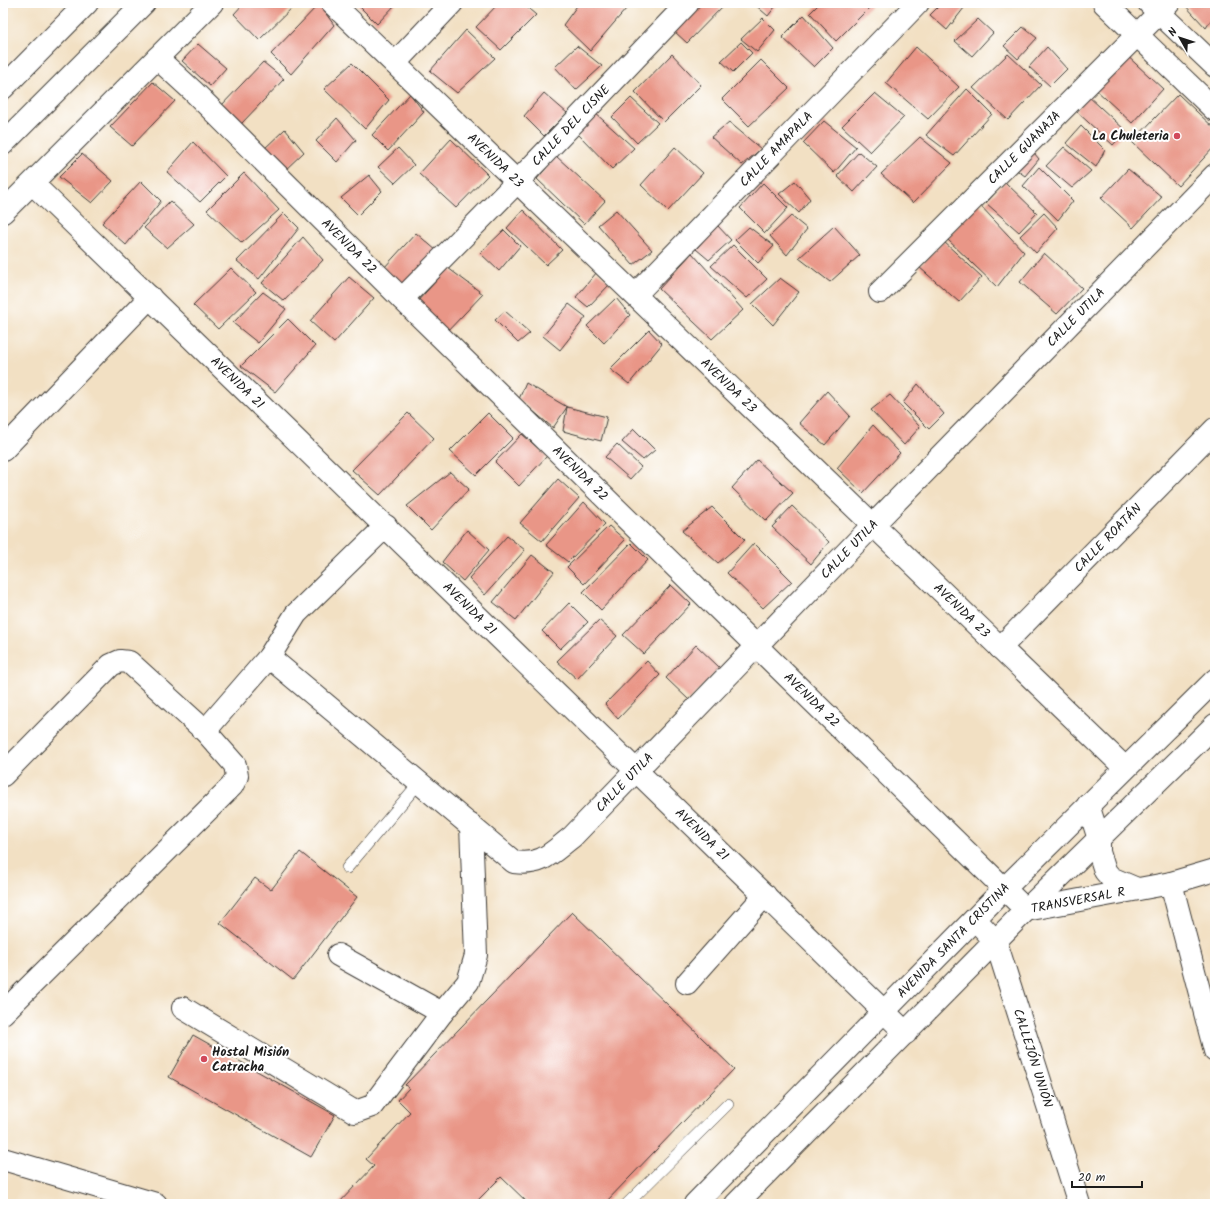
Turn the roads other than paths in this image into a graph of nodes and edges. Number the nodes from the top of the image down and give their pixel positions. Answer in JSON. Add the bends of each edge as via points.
{"nodes":[{"id":1,"x":87,"y":3,"type":"edge"},
{"id":2,"x":144,"y":3,"type":"edge"},
{"id":3,"x":332,"y":3,"type":"edge"},
{"id":4,"x":452,"y":3,"type":"edge"},
{"id":5,"x":688,"y":3,"type":"edge"},
{"id":6,"x":918,"y":3,"type":"edge"},
{"id":7,"x":1104,"y":3,"type":"edge"},
{"id":8,"x":1159,"y":6,"type":"edge"},
{"id":9,"x":199,"y":7,"type":"edge"},
{"id":10,"x":1137,"y":35,"type":"junction"},
{"id":11,"x":157,"y":58,"type":"junction"},
{"id":12,"x":395,"y":63,"type":"junction"},
{"id":13,"x":1215,"y":66,"type":"edge"},
{"id":14,"x":3,"y":88,"type":"edge"},
{"id":15,"x":1215,"y":110,"type":"edge"},
{"id":16,"x":3,"y":144,"type":"edge"},
{"id":17,"x":1215,"y":175,"type":"edge"},
{"id":18,"x":517,"y":182,"type":"junction"},
{"id":19,"x":33,"y":184,"type":"junction"},
{"id":20,"x":3,"y":212,"type":"edge"},
{"id":21,"x":880,"y":292,"type":"dead end"},
{"id":22,"x":635,"y":295,"type":"junction"},
{"id":23,"x":150,"y":297,"type":"junction"},
{"id":24,"x":402,"y":299,"type":"junction"},
{"id":25,"x":1215,"y":429,"type":"edge"},
{"id":26,"x":3,"y":450,"type":"edge"},
{"id":27,"x":873,"y":525,"type":"junction"},
{"id":28,"x":386,"y":526,"type":"junction"},
{"id":29,"x":756,"y":646,"type":"junction"},
{"id":30,"x":1000,"y":648,"type":"junction"},
{"id":31,"x":269,"y":657,"type":"junction"},
{"id":32,"x":1215,"y":680,"type":"edge"},
{"id":33,"x":1215,"y":725,"type":"edge"},
{"id":34,"x":205,"y":731,"type":"junction"},
{"id":35,"x":1125,"y":768,"type":"junction"},
{"id":36,"x":636,"y":770,"type":"junction"},
{"id":37,"x":3,"y":775,"type":"edge"},
{"id":38,"x":420,"y":783,"type":"junction"},
{"id":39,"x":1088,"y":806,"type":"junction"},
{"id":40,"x":471,"y":825,"type":"junction"},
{"id":41,"x":1099,"y":839,"type":"junction"},
{"id":42,"x":347,"y":868,"type":"dead end"},
{"id":43,"x":1215,"y":870,"type":"edge"},
{"id":44,"x":1171,"y":883,"type":"junction"},
{"id":45,"x":1004,"y":889,"type":"junction"},
{"id":46,"x":1137,"y":890,"type":"junction"},
{"id":47,"x":765,"y":895,"type":"junction"},
{"id":48,"x":1026,"y":910,"type":"junction"},
{"id":49,"x":975,"y":919,"type":"junction"},
{"id":50,"x":996,"y":942,"type":"junction"},
{"id":51,"x":338,"y":955,"type":"dead end"},
{"id":52,"x":687,"y":983,"type":"dead end"},
{"id":53,"x":182,"y":1008,"type":"dead end"},
{"id":54,"x":885,"y":1011,"type":"junction"},
{"id":55,"x":3,"y":1013,"type":"edge"},
{"id":56,"x":442,"y":1013,"type":"junction"},
{"id":57,"x":906,"y":1033,"type":"junction"},
{"id":58,"x":1215,"y":1051,"type":"edge"},
{"id":59,"x":728,"y":1104,"type":"dead end"},
{"id":60,"x":3,"y":1159,"type":"edge"},
{"id":61,"x":156,"y":1204,"type":"edge"},
{"id":62,"x":627,"y":1204,"type":"edge"},
{"id":63,"x":695,"y":1204,"type":"edge"},
{"id":64,"x":736,"y":1204,"type":"edge"},
{"id":65,"x":1079,"y":1204,"type":"edge"}],
"edges":[{"from":1,"to":14,"type":"main road"},
{"from":2,"to":16,"type":"main road"},
{"from":3,"to":12,"type":"main road","name":"AVENIDA 23"},
{"from":4,"to":12,"type":"main road"},
{"from":5,"to":18,"type":"main road","name":"CALLE DEL CISNE"},
{"from":6,"to":22,"type":"main road","name":"CALLE AMAPALA"},
{"from":7,"to":10,"type":"main road"},
{"from":8,"to":10,"type":"main road","name":"CALLE GUANAJA"},
{"from":8,"to":13,"type":"main road"},
{"from":9,"to":11,"type":"main road"},
{"from":10,"to":15,"type":"main road"},
{"from":10,"to":21,"type":"main road","name":"CALLE GUANAJA"},
{"from":11,"to":19,"type":"main road"},
{"from":11,"to":24,"type":"main road","name":"AVENIDA 22"},
{"from":12,"to":18,"type":"main road","name":"AVENIDA 23"},
{"from":17,"to":27,"type":"main road","name":"CALLE UTILA"},
{"from":18,"to":22,"type":"main road","name":"AVENIDA 23"},
{"from":18,"to":24,"type":"main road","name":"CALLE DEL CISNE"},
{"from":19,"to":20,"type":"main road"},
{"from":19,"to":23,"type":"main road","name":"AVENIDA 21"},
{"from":22,"to":27,"type":"main road","name":"AVENIDA 23"},
{"from":23,"to":26,"type":"main road"},
{"from":23,"to":28,"type":"main road","name":"AVENIDA 21"},
{"from":24,"to":29,"type":"main road","name":"AVENIDA 22"},
{"from":25,"to":30,"type":"main road","name":"CALLE ROATÁN"},
{"from":27,"to":29,"type":"main road","name":"CALLE UTILA"},
{"from":27,"to":30,"type":"main road","name":"AVENIDA 23"},
{"from":28,"to":31,"type":"main road","via":[[296,614]]},
{"from":28,"to":36,"type":"main road","name":"AVENIDA 21"},
{"from":29,"to":36,"type":"main road","name":"CALLE UTILA"},
{"from":29,"to":45,"type":"main road","name":"AVENIDA 22"},
{"from":30,"to":35,"type":"main road","name":"AVENIDA 23"},
{"from":31,"to":34,"type":"main road"},
{"from":31,"to":38,"type":"main road","name":"CALLE UTILA"},
{"from":32,"to":35,"type":"main road","name":"AVENIDA SANTA CRISTINA"},
{"from":33,"to":41,"type":"main road"},
{"from":34,"to":37,"type":"main road","via":[[128,662],[120,661],[111,665]]},
{"from":34,"to":55,"type":"main road","via":[[235,764],[237,776],[232,786]]},
{"from":35,"to":39,"type":"main road","name":"AVENIDA SANTA CRISTINA"},
{"from":36,"to":40,"type":"main road","name":"CALLE UTILA","via":[[572,837],[544,858],[528,864],[514,862]]},
{"from":36,"to":47,"type":"main road","name":"AVENIDA 21"},
{"from":38,"to":40,"type":"main road","name":"CALLE UTILA"},
{"from":38,"to":42,"type":"lane"},
{"from":39,"to":41,"type":"main road","name":"TRANSVERSAL R"},
{"from":39,"to":45,"type":"main road","name":"AVENIDA SANTA CRISTINA"},
{"from":40,"to":56,"type":"main road","via":[[476,955],[468,982]]},
{"from":41,"to":46,"type":"main road","name":"TRANSVERSAL R","via":[[1099,852],[1105,871],[1111,878]]},
{"from":41,"to":48,"type":"main road"},
{"from":43,"to":44,"type":"main road","name":"TRANSVERSAL R"},
{"from":44,"to":46,"type":"main road","name":"TRANSVERSAL R"},
{"from":44,"to":58,"type":"main road"},
{"from":45,"to":48,"type":"main road","name":"TRANSVERSAL R"},
{"from":45,"to":49,"type":"main road","name":"AVENIDA SANTA CRISTINA"},
{"from":46,"to":48,"type":"main road","name":"TRANSVERSAL R"},
{"from":47,"to":52,"type":"main road"},
{"from":47,"to":54,"type":"main road","name":"AVENIDA 21"},
{"from":48,"to":50,"type":"main road"},
{"from":49,"to":50,"type":"main road","name":"CALLEJÓN UNIÓN"},
{"from":49,"to":54,"type":"main road","name":"AVENIDA SANTA CRISTINA"},
{"from":50,"to":57,"type":"main road"},
{"from":50,"to":65,"type":"main road","name":"CALLEJÓN UNIÓN"},
{"from":51,"to":56,"type":"main road"},
{"from":53,"to":56,"type":"main road","via":[[355,1112],[372,1106]]},
{"from":54,"to":57,"type":"main road","name":"AVENIDA 21"},
{"from":54,"to":63,"type":"main road","name":"AVENIDA SANTA CRISTINA"},
{"from":57,"to":64,"type":"main road"},
{"from":59,"to":62,"type":"lane"},
{"from":60,"to":61,"type":"main road"}]}
